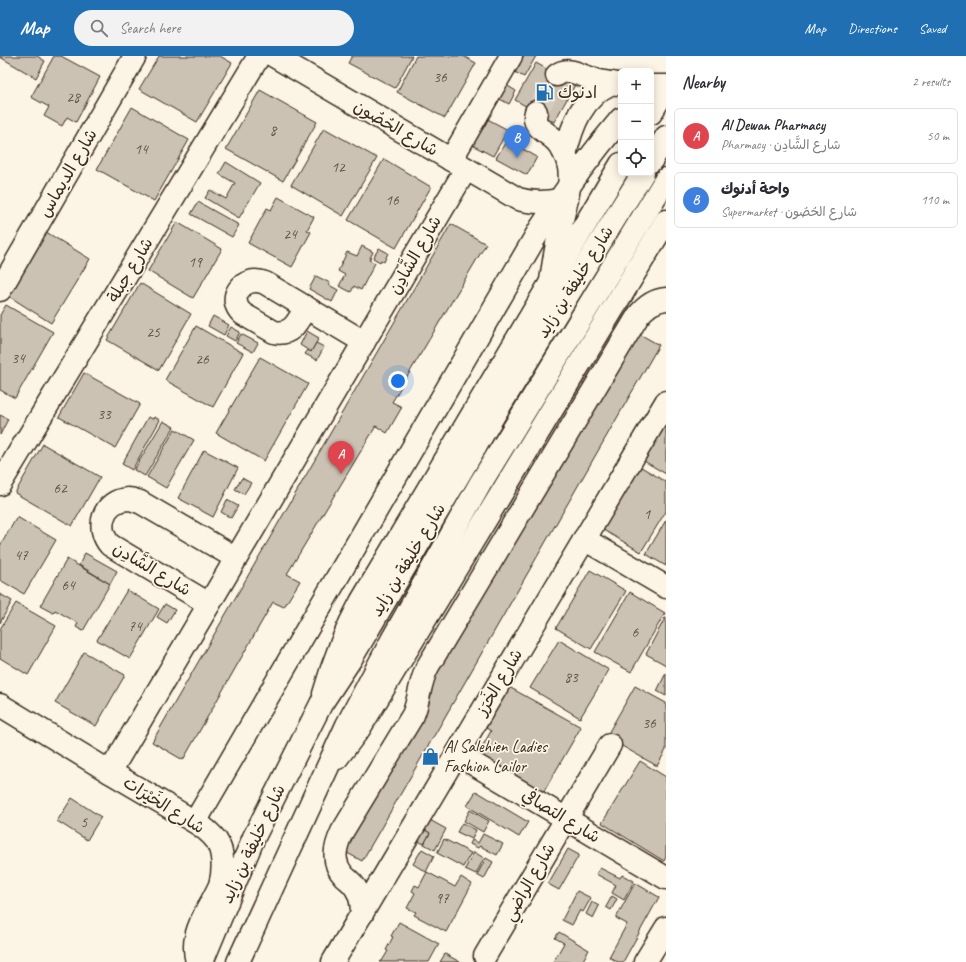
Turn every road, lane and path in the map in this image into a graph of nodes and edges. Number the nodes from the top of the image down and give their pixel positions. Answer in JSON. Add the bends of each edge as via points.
{"nodes":[{"id":1,"x":135,"y":56,"type":"edge"},
{"id":2,"x":259,"y":56,"type":"edge"},
{"id":3,"x":274,"y":56,"type":"edge"},
{"id":4,"x":491,"y":56,"type":"edge"},
{"id":5,"x":511,"y":56,"type":"edge"},
{"id":6,"x":557,"y":75,"type":"dead end"},
{"id":7,"x":498,"y":80,"type":"junction"},
{"id":8,"x":616,"y":84,"type":"edge"},
{"id":9,"x":654,"y":86,"type":"edge"},
{"id":10,"x":666,"y":87,"type":"edge"},
{"id":11,"x":654,"y":93,"type":"edge"},
{"id":12,"x":654,"y":108,"type":"edge"},
{"id":13,"x":536,"y":112,"type":"dead end"},
{"id":14,"x":618,"y":123,"type":"edge"},
{"id":15,"x":666,"y":137,"type":"edge"},
{"id":16,"x":565,"y":155,"type":"junction"},
{"id":17,"x":654,"y":156,"type":"edge"},
{"id":18,"x":458,"y":164,"type":"junction"},
{"id":19,"x":618,"y":169,"type":"edge"},
{"id":20,"x":641,"y":176,"type":"edge"},
{"id":21,"x":666,"y":179,"type":"edge"},
{"id":22,"x":564,"y":192,"type":"junction"},
{"id":23,"x":518,"y":199,"type":"junction"},
{"id":24,"x":666,"y":221,"type":"edge"},
{"id":25,"x":535,"y":237,"type":"junction"},
{"id":26,"x":666,"y":239,"type":"edge"},
{"id":27,"x":644,"y":258,"type":"junction"},
{"id":28,"x":551,"y":281,"type":"junction"},
{"id":29,"x":0,"y":290,"type":"edge"},
{"id":30,"x":666,"y":300,"type":"edge"},
{"id":31,"x":306,"y":307,"type":"dead end"},
{"id":32,"x":364,"y":342,"type":"junction"},
{"id":33,"x":666,"y":402,"type":"edge"},
{"id":34,"x":0,"y":484,"type":"edge"},
{"id":35,"x":584,"y":539,"type":"junction"},
{"id":36,"x":236,"y":558,"type":"junction"},
{"id":37,"x":666,"y":587,"type":"edge"},
{"id":38,"x":209,"y":604,"type":"junction"},
{"id":39,"x":321,"y":704,"type":"junction"},
{"id":40,"x":0,"y":705,"type":"edge"},
{"id":41,"x":610,"y":745,"type":"dead end"},
{"id":42,"x":456,"y":754,"type":"junction"},
{"id":43,"x":327,"y":769,"type":"junction"},
{"id":44,"x":110,"y":772,"type":"junction"},
{"id":45,"x":566,"y":819,"type":"junction"},
{"id":46,"x":195,"y":822,"type":"junction"},
{"id":47,"x":386,"y":873,"type":"junction"},
{"id":48,"x":666,"y":878,"type":"edge"},
{"id":49,"x":351,"y":881,"type":"junction"},
{"id":50,"x":362,"y":914,"type":"junction"},
{"id":51,"x":666,"y":928,"type":"edge"},
{"id":52,"x":485,"y":956,"type":"dead end"},
{"id":53,"x":197,"y":962,"type":"edge"},
{"id":54,"x":202,"y":962,"type":"edge"},
{"id":55,"x":238,"y":962,"type":"edge"},
{"id":56,"x":333,"y":962,"type":"edge"},
{"id":57,"x":645,"y":962,"type":"edge"}],
"edges":[{"from":1,"to":29,"type":"main road","name":"شارع الديماس"},
{"from":2,"to":34,"type":"main road","name":"شارع جبلة"},
{"from":3,"to":18,"type":"main road","name":"شارع الحُصُون"},
{"from":4,"to":7,"type":"main road"},
{"from":5,"to":7,"type":"main road","name":"شارع الشَّادِن"},
{"from":6,"to":8,"type":"main road","via":[[567,70],[594,80]]},
{"from":7,"to":18,"type":"main road","name":"شارع الشَّادِن"},
{"from":8,"to":16,"type":"main road","via":[[597,92],[586,104],[571,132]]},
{"from":9,"to":10,"type":"main road"},
{"from":10,"to":11,"type":"main road"},
{"from":10,"to":12,"type":"main road"},
{"from":13,"to":16,"type":"main road","via":[[536,124],[556,141]]},
{"from":14,"to":22,"type":"main road"},
{"from":15,"to":17,"type":"main road"},
{"from":16,"to":22,"type":"main road","via":[[570,174]]},
{"from":18,"to":23,"type":"main road","name":"شارع الحُصُون"},
{"from":18,"to":32,"type":"main road","name":"شارع الشَّادِن"},
{"from":19,"to":28,"type":"main road"},
{"from":20,"to":39,"type":"main road","name":"شارع خليفة بن زايد","via":[[547,327],[352,657]]},
{"from":21,"to":43,"type":"main road","name":"شارع خليفة بن زايد","via":[[480,484],[375,671]]},
{"from":22,"to":23,"type":"main road","name":"شارع الحُصُون","via":[[549,202],[538,203]]},
{"from":22,"to":25,"type":"main road"},
{"from":22,"to":28,"type":"main road"},
{"from":23,"to":25,"type":"main road","name":"شارع الحُصُون","via":[[530,216]]},
{"from":24,"to":27,"type":"main road"},
{"from":25,"to":46,"type":"main road"},
{"from":26,"to":27,"type":"main road"},
{"from":27,"to":43,"type":"main road","via":[[359,729]]},
{"from":28,"to":39,"type":"main road","via":[[349,624]]},
{"from":30,"to":49,"type":"main road","via":[[648,305],[638,316],[423,675],[413,714],[337,843],[336,863],[342,874]]},
{"from":31,"to":32,"type":"main road"},
{"from":32,"to":36,"type":"main road","name":"شارع الشَّادِن"},
{"from":33,"to":35,"type":"main road","name":"شارع الخَرَز"},
{"from":35,"to":37,"type":"main road"},
{"from":35,"to":42,"type":"main road","name":"شارع الخَرَز"},
{"from":36,"to":38,"type":"main road","name":"شارع الشَّادِن"},
{"from":36,"to":38,"type":"main road","name":"شارع الشَّادِن","via":[[140,502],[128,499],[115,503],[106,512],[102,526],[105,540],[110,545]]},
{"from":38,"to":44,"type":"main road","name":"شارع الشَّادِن"},
{"from":39,"to":54,"type":"main road","name":"شارع خليفة بن زايد","via":[[254,838]]},
{"from":40,"to":44,"type":"main road","name":"شارع الخَيْرَات"},
{"from":41,"to":45,"type":"main road","name":"شارع الراضي"},
{"from":42,"to":45,"type":"main road","name":"شارع التصافي"},
{"from":42,"to":47,"type":"main road","name":"شارع الخَرَز"},
{"from":43,"to":55,"type":"main road","name":"شارع خليفة بن زايد"},
{"from":44,"to":46,"type":"main road","name":"شارع الخَيْرَات"},
{"from":45,"to":48,"type":"main road","name":"شارع التصافي"},
{"from":45,"to":52,"type":"main road","name":"شارع الراضي"},
{"from":46,"to":53,"type":"main road","name":"شارع الخَيْرَات","via":[[216,841],[223,868],[219,886],[196,936]]},
{"from":47,"to":49,"type":"main road","via":[[369,882]]},
{"from":47,"to":50,"type":"main road","name":"شارع الخَرَز"},
{"from":49,"to":50,"type":"main road","via":[[359,893]]},
{"from":50,"to":56,"type":"main road","name":"شارع الخَرَز"},
{"from":51,"to":57,"type":"main road"}]}
